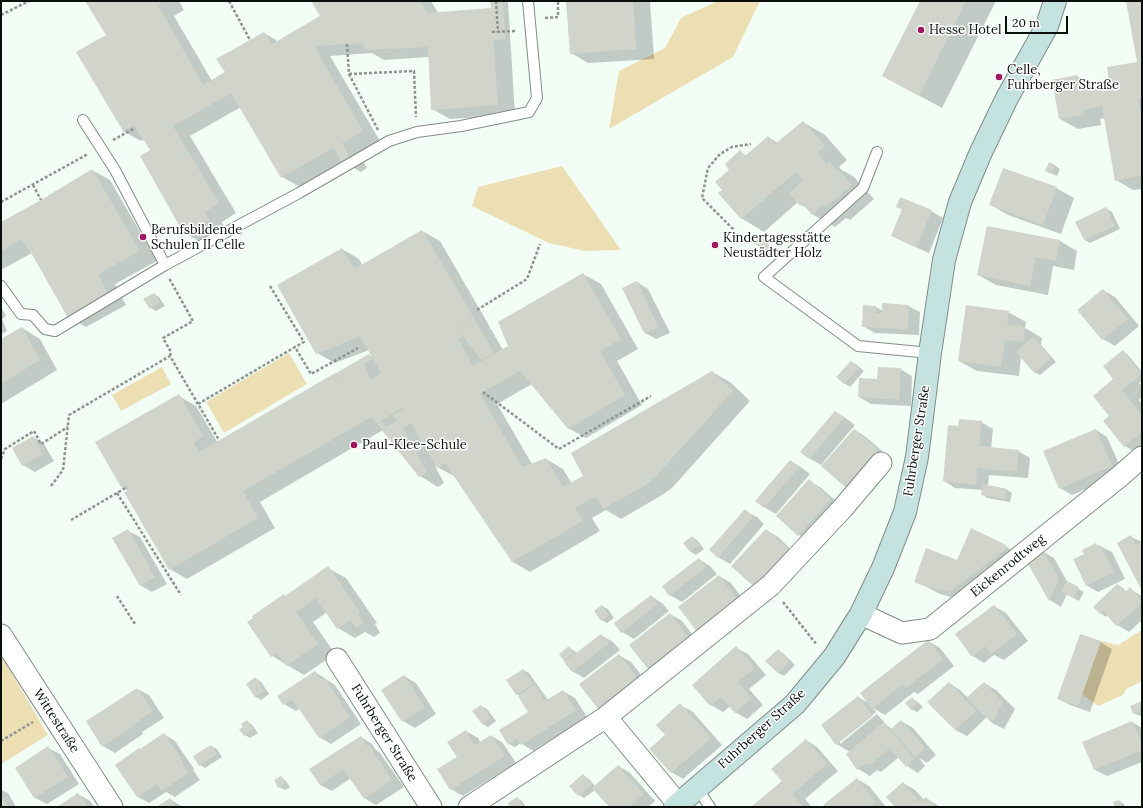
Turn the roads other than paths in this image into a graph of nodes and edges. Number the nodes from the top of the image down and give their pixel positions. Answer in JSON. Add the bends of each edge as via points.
{"nodes":[{"id":1,"x":528,"y":1,"type":"edge"},
{"id":2,"x":1055,"y":1,"type":"edge"},
{"id":3,"x":83,"y":120,"type":"dead end"},
{"id":4,"x":877,"y":152,"type":"dead end"},
{"id":5,"x":166,"y":264,"type":"junction"},
{"id":6,"x":1,"y":286,"type":"edge"},
{"id":7,"x":930,"y":353,"type":"junction"},
{"id":8,"x":1142,"y":457,"type":"edge"},
{"id":9,"x":881,"y":463,"type":"dead end"},
{"id":10,"x":862,"y":614,"type":"junction"},
{"id":11,"x":1,"y":635,"type":"edge"},
{"id":12,"x":337,"y":659,"type":"dead end"},
{"id":13,"x":606,"y":717,"type":"junction"},
{"id":14,"x":697,"y":788,"type":"junction"},
{"id":15,"x":676,"y":806,"type":"edge"},
{"id":16,"x":112,"y":807,"type":"edge"},
{"id":17,"x":431,"y":807,"type":"edge"},
{"id":18,"x":469,"y":807,"type":"edge"},
{"id":19,"x":710,"y":807,"type":"edge"}],
"edges":[{"from":1,"to":5,"type":"lane","via":[[537,98],[529,112],[417,132],[390,141]]},
{"from":2,"to":7,"type":"main road","name":"Fuhrberger Straße","via":[[1047,26],[1007,98],[960,202],[944,260]]},
{"from":3,"to":5,"type":"lane","via":[[115,170]]},
{"from":4,"to":7,"type":"lane","via":[[863,188],[764,277],[858,346]]},
{"from":5,"to":6,"type":"lane","via":[[55,332],[45,329],[33,315],[21,314]]},
{"from":7,"to":10,"type":"main road","name":"Fuhrberger Straße","via":[[917,457],[905,512]]},
{"from":8,"to":10,"type":"street","name":"Eickenrodtweg","via":[[930,629],[902,633]]},
{"from":9,"to":13,"type":"street","via":[[771,585]]},
{"from":10,"to":14,"type":"main road","name":"Fuhrberger Straße","via":[[834,657],[795,704]]},
{"from":11,"to":16,"type":"street","name":"Wittestraße"},
{"from":12,"to":17,"type":"street","name":"Fuhrberger Straße"},
{"from":13,"to":15,"type":"street","name":"Fuhrberger Straße"},
{"from":13,"to":18,"type":"street"},
{"from":14,"to":15,"type":"main road","name":"Fuhrberger Straße"},
{"from":14,"to":19,"type":"lane"}]}
